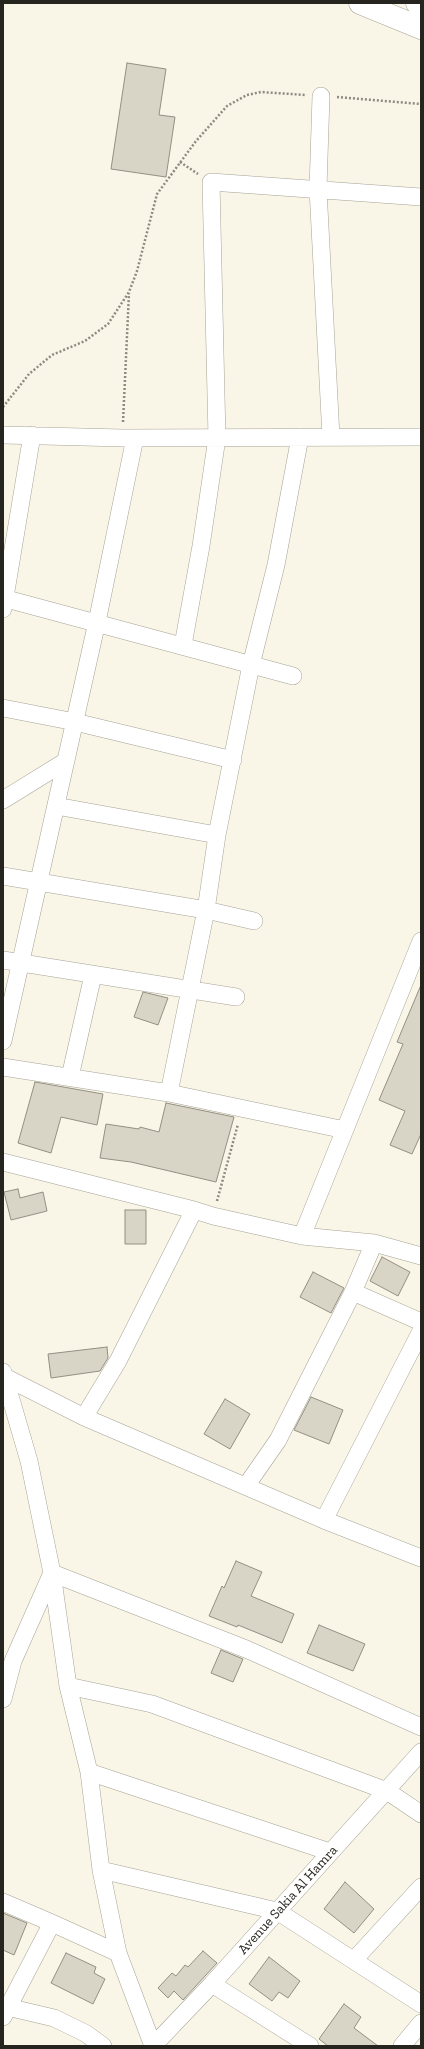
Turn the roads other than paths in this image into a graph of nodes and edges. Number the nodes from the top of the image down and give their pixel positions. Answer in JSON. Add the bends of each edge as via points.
{"nodes":[{"id":1,"x":360,"y":3,"type":"edge"},
{"id":2,"x":417,"y":3,"type":"edge"},
{"id":3,"x":421,"y":5,"type":"edge"},
{"id":4,"x":421,"y":28,"type":"edge"},
{"id":5,"x":321,"y":96,"type":"road end"},
{"id":6,"x":318,"y":189,"type":"junction"},
{"id":7,"x":421,"y":197,"type":"edge"},
{"id":8,"x":3,"y":435,"type":"edge"},
{"id":9,"x":32,"y":435,"type":"junction"},
{"id":10,"x":331,"y":437,"type":"junction"},
{"id":11,"x":421,"y":437,"type":"edge"},
{"id":12,"x":129,"y":438,"type":"junction"},
{"id":13,"x":217,"y":438,"type":"junction"},
{"id":14,"x":300,"y":438,"type":"junction"},
{"id":15,"x":4,"y":602,"type":"edge"},
{"id":16,"x":97,"y":622,"type":"junction"},
{"id":17,"x":183,"y":645,"type":"junction"},
{"id":18,"x":251,"y":665,"type":"junction"},
{"id":19,"x":293,"y":676,"type":"dead end"},
{"id":20,"x":3,"y":708,"type":"edge"},
{"id":21,"x":75,"y":722,"type":"junction"},
{"id":22,"x":233,"y":760,"type":"junction"},
{"id":23,"x":66,"y":761,"type":"junction"},
{"id":24,"x":3,"y":800,"type":"edge"},
{"id":25,"x":56,"y":806,"type":"junction"},
{"id":26,"x":217,"y":835,"type":"junction"},
{"id":27,"x":3,"y":876,"type":"edge"},
{"id":28,"x":38,"y":882,"type":"junction"},
{"id":29,"x":206,"y":910,"type":"junction"},
{"id":30,"x":254,"y":921,"type":"dead end"},
{"id":31,"x":421,"y":941,"type":"edge"},
{"id":32,"x":3,"y":960,"type":"edge"},
{"id":33,"x":20,"y":963,"type":"junction"},
{"id":34,"x":93,"y":975,"type":"junction"},
{"id":35,"x":190,"y":991,"type":"junction"},
{"id":36,"x":236,"y":997,"type":"dead end"},
{"id":37,"x":3,"y":1041,"type":"edge"},
{"id":38,"x":3,"y":1067,"type":"edge"},
{"id":39,"x":70,"y":1077,"type":"junction"},
{"id":40,"x":169,"y":1093,"type":"junction"},
{"id":41,"x":345,"y":1130,"type":"junction"},
{"id":42,"x":3,"y":1162,"type":"edge"},
{"id":43,"x":194,"y":1210,"type":"junction"},
{"id":44,"x":302,"y":1236,"type":"junction"},
{"id":45,"x":374,"y":1243,"type":"junction"},
{"id":46,"x":421,"y":1256,"type":"edge"},
{"id":47,"x":353,"y":1292,"type":"junction"},
{"id":48,"x":421,"y":1322,"type":"edge"},
{"id":49,"x":421,"y":1331,"type":"edge"},
{"id":50,"x":3,"y":1375,"type":"edge"},
{"id":51,"x":84,"y":1417,"type":"junction"},
{"id":52,"x":246,"y":1486,"type":"junction"},
{"id":53,"x":324,"y":1520,"type":"junction"},
{"id":54,"x":421,"y":1558,"type":"edge"},
{"id":55,"x":52,"y":1573,"type":"junction"},
{"id":56,"x":68,"y":1686,"type":"junction"},
{"id":57,"x":3,"y":1699,"type":"edge"},
{"id":58,"x":421,"y":1727,"type":"edge"},
{"id":59,"x":421,"y":1752,"type":"edge"},
{"id":60,"x":89,"y":1772,"type":"junction"},
{"id":61,"x":387,"y":1791,"type":"junction"},
{"id":62,"x":421,"y":1814,"type":"edge"},
{"id":63,"x":330,"y":1852,"type":"junction"},
{"id":64,"x":101,"y":1870,"type":"junction"},
{"id":65,"x":421,"y":1887,"type":"edge"},
{"id":66,"x":3,"y":1902,"type":"edge"},
{"id":67,"x":277,"y":1911,"type":"junction"},
{"id":68,"x":52,"y":1923,"type":"junction"},
{"id":69,"x":118,"y":1953,"type":"junction"},
{"id":70,"x":354,"y":1960,"type":"junction"},
{"id":71,"x":212,"y":1984,"type":"junction"},
{"id":72,"x":421,"y":2004,"type":"edge"},
{"id":73,"x":5,"y":2010,"type":"edge"},
{"id":74,"x":421,"y":2023,"type":"edge"},
{"id":75,"x":103,"y":2046,"type":"edge"},
{"id":76,"x":153,"y":2046,"type":"edge"},
{"id":77,"x":310,"y":2046,"type":"edge"},
{"id":78,"x":402,"y":2046,"type":"edge"}],
"edges":[{"from":1,"to":4,"type":"street"},
{"from":2,"to":3,"type":"street"},
{"from":5,"to":6,"type":"street"},
{"from":6,"to":7,"type":"street"},
{"from":6,"to":10,"type":"street"},
{"from":6,"to":13,"type":"street","via":[[211,182]]},
{"from":8,"to":9,"type":"street"},
{"from":9,"to":12,"type":"street"},
{"from":9,"to":15,"type":"street"},
{"from":10,"to":11,"type":"street"},
{"from":10,"to":14,"type":"street"},
{"from":12,"to":13,"type":"street"},
{"from":12,"to":16,"type":"street"},
{"from":13,"to":14,"type":"street"},
{"from":13,"to":17,"type":"street"},
{"from":14,"to":18,"type":"street","via":[[276,565]]},
{"from":15,"to":16,"type":"street"},
{"from":16,"to":17,"type":"street"},
{"from":16,"to":21,"type":"street"},
{"from":17,"to":18,"type":"street"},
{"from":18,"to":19,"type":"street"},
{"from":18,"to":22,"type":"street"},
{"from":20,"to":21,"type":"street"},
{"from":21,"to":22,"type":"street"},
{"from":21,"to":23,"type":"street"},
{"from":22,"to":26,"type":"street"},
{"from":23,"to":24,"type":"street"},
{"from":23,"to":25,"type":"street"},
{"from":25,"to":26,"type":"street"},
{"from":25,"to":28,"type":"street"},
{"from":26,"to":29,"type":"street"},
{"from":27,"to":28,"type":"street"},
{"from":28,"to":29,"type":"street"},
{"from":28,"to":33,"type":"street"},
{"from":29,"to":30,"type":"street"},
{"from":29,"to":35,"type":"street"},
{"from":31,"to":41,"type":"street"},
{"from":32,"to":33,"type":"street"},
{"from":33,"to":34,"type":"street"},
{"from":33,"to":37,"type":"street"},
{"from":34,"to":35,"type":"street"},
{"from":34,"to":39,"type":"street"},
{"from":35,"to":36,"type":"street"},
{"from":35,"to":40,"type":"street"},
{"from":38,"to":39,"type":"street"},
{"from":39,"to":40,"type":"street"},
{"from":40,"to":41,"type":"street"},
{"from":41,"to":44,"type":"street"},
{"from":42,"to":43,"type":"street"},
{"from":43,"to":44,"type":"street"},
{"from":43,"to":51,"type":"street","via":[[118,1361]]},
{"from":44,"to":45,"type":"street"},
{"from":45,"to":46,"type":"street"},
{"from":45,"to":47,"type":"street"},
{"from":47,"to":48,"type":"street"},
{"from":47,"to":52,"type":"street","via":[[278,1440]]},
{"from":49,"to":53,"type":"street"},
{"from":50,"to":51,"type":"street"},
{"from":50,"to":55,"type":"street","via":[[29,1461]]},
{"from":51,"to":52,"type":"street"},
{"from":52,"to":53,"type":"street"},
{"from":53,"to":54,"type":"street"},
{"from":55,"to":56,"type":"street"},
{"from":55,"to":57,"type":"street","via":[[13,1662]]},
{"from":55,"to":58,"type":"street","via":[[246,1649]]},
{"from":56,"to":60,"type":"street"},
{"from":56,"to":61,"type":"street","via":[[152,1704]]},
{"from":59,"to":61,"type":"street","name":"Avenue Sakia Al Hamra"},
{"from":60,"to":63,"type":"street"},
{"from":60,"to":64,"type":"street"},
{"from":61,"to":62,"type":"street"},
{"from":61,"to":63,"type":"street","name":"Avenue Sakia Al Hamra"},
{"from":63,"to":67,"type":"street","name":"Avenue Sakia Al Hamra"},
{"from":64,"to":67,"type":"street"},
{"from":64,"to":69,"type":"street"},
{"from":65,"to":70,"type":"street"},
{"from":66,"to":68,"type":"street"},
{"from":67,"to":70,"type":"street"},
{"from":67,"to":71,"type":"street","name":"Avenue Sakia Al Hamra"},
{"from":68,"to":69,"type":"street"},
{"from":68,"to":73,"type":"street"},
{"from":69,"to":76,"type":"street"},
{"from":70,"to":72,"type":"street"},
{"from":71,"to":76,"type":"street","name":"Avenue Sakia Al Hamra"},
{"from":71,"to":77,"type":"street"},
{"from":73,"to":75,"type":"street","via":[[54,2018],[85,2033]]},
{"from":74,"to":78,"type":"street"}]}
